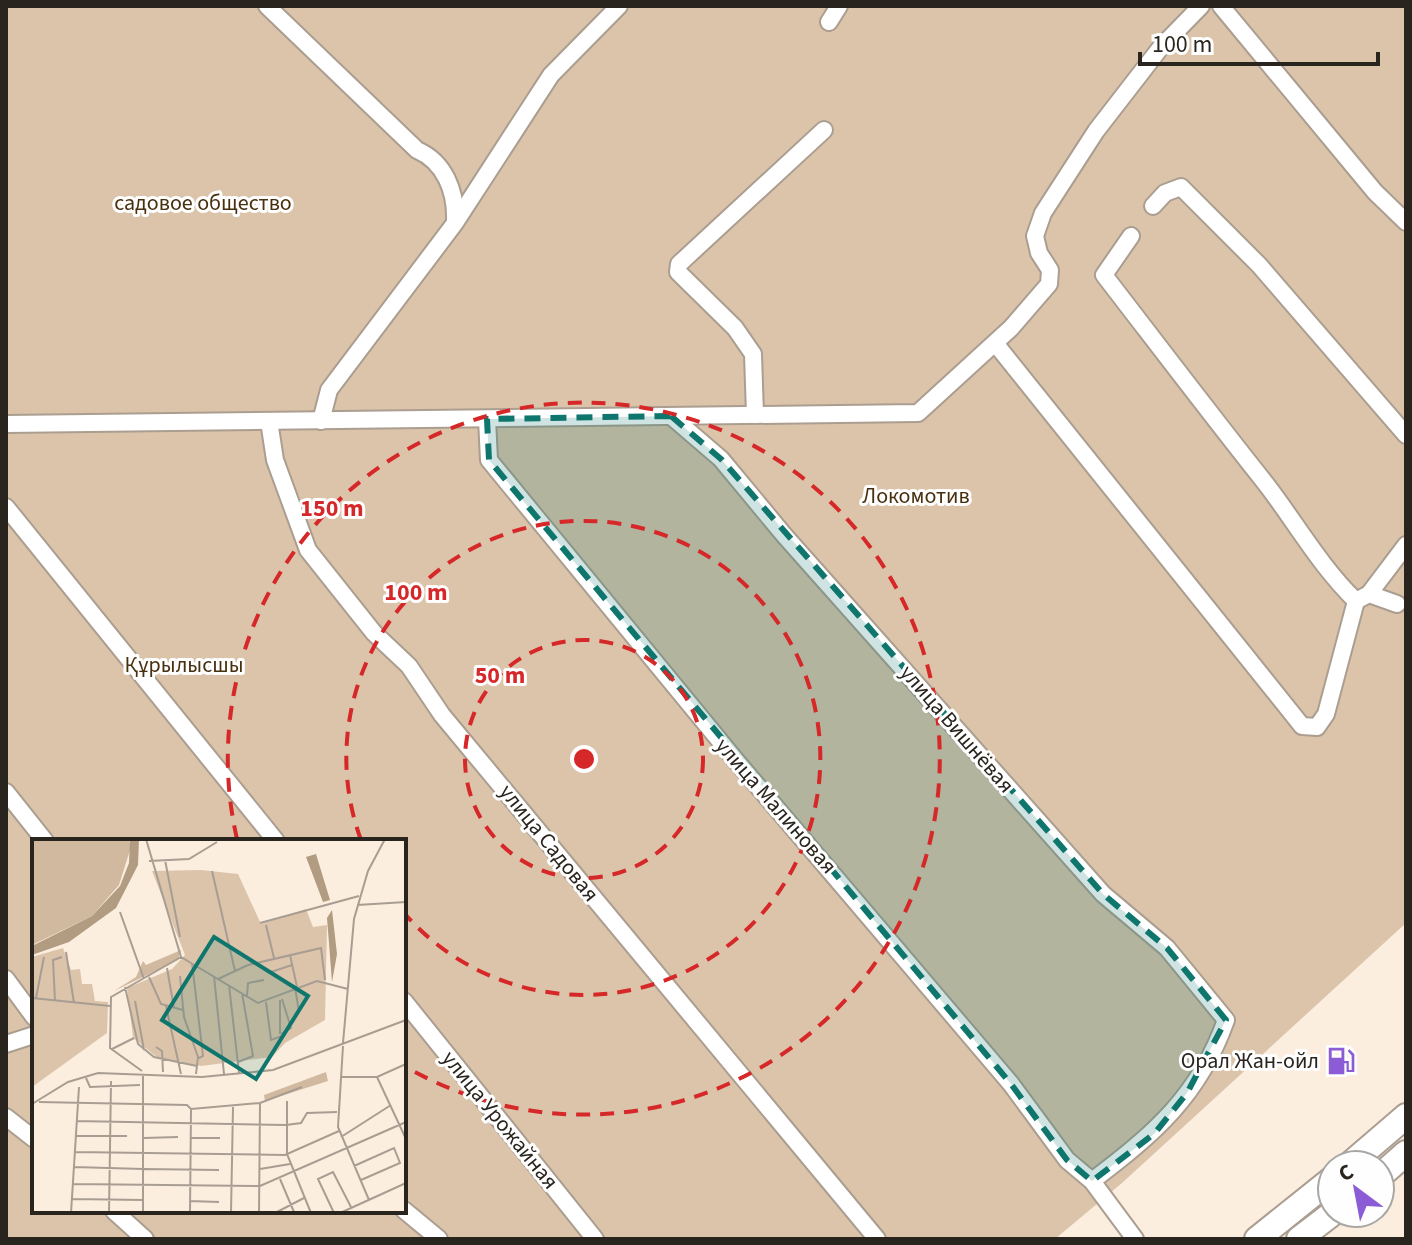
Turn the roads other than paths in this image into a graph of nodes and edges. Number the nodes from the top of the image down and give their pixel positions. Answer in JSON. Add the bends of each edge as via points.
{"nodes":[{"id":1,"x":267,"y":6,"type":"edge"},
{"id":2,"x":619,"y":6,"type":"edge"},
{"id":3,"x":839,"y":6,"type":"edge"},
{"id":4,"x":1201,"y":6,"type":"edge"},
{"id":5,"x":1221,"y":6,"type":"edge"},
{"id":6,"x":829,"y":22,"type":"dead end"},
{"id":7,"x":824,"y":130,"type":"dead end"},
{"id":8,"x":1153,"y":206,"type":"dead end"},
{"id":9,"x":1406,"y":222,"type":"edge"},
{"id":10,"x":455,"y":223,"type":"junction"},
{"id":11,"x":1131,"y":236,"type":"dead end"},
{"id":12,"x":995,"y":343,"type":"junction"},
{"id":13,"x":755,"y":415,"type":"junction"},
{"id":14,"x":671,"y":416,"type":"junction"},
{"id":15,"x":487,"y":419,"type":"junction"},
{"id":16,"x":269,"y":421,"type":"junction"},
{"id":17,"x":321,"y":421,"type":"junction"},
{"id":18,"x":6,"y":424,"type":"edge"},
{"id":19,"x":1406,"y":435,"type":"edge"},
{"id":20,"x":6,"y":507,"type":"edge"},
{"id":21,"x":1406,"y":545,"type":"edge"},
{"id":22,"x":1362,"y":597,"type":"junction"},
{"id":23,"x":1397,"y":604,"type":"dead end"},
{"id":24,"x":6,"y":792,"type":"edge"},
{"id":25,"x":43,"y":839,"type":"edge"},
{"id":26,"x":274,"y":839,"type":"edge"},
{"id":27,"x":6,"y":979,"type":"edge"},
{"id":28,"x":406,"y":1003,"type":"edge"},
{"id":29,"x":32,"y":1014,"type":"edge"},
{"id":30,"x":32,"y":1036,"type":"edge"},
{"id":31,"x":6,"y":1044,"type":"edge"},
{"id":32,"x":1406,"y":1116,"type":"edge"},
{"id":33,"x":6,"y":1117,"type":"edge"},
{"id":34,"x":32,"y":1137,"type":"edge"},
{"id":35,"x":1368,"y":1149,"type":"edge"},
{"id":36,"x":1092,"y":1181,"type":"junction"},
{"id":37,"x":1316,"y":1192,"type":"edge"},
{"id":38,"x":406,"y":1212,"type":"edge"},
{"id":39,"x":116,"y":1213,"type":"edge"},
{"id":40,"x":1316,"y":1226,"type":"edge"},
{"id":41,"x":145,"y":1239,"type":"edge"},
{"id":42,"x":439,"y":1239,"type":"edge"},
{"id":43,"x":595,"y":1239,"type":"edge"},
{"id":44,"x":877,"y":1239,"type":"edge"},
{"id":45,"x":1135,"y":1239,"type":"edge"},
{"id":46,"x":1257,"y":1239,"type":"edge"},
{"id":47,"x":1299,"y":1239,"type":"edge"}],
"edges":[{"from":1,"to":10,"type":"street","via":[[417,150],[434,157],[455,197]]},
{"from":2,"to":10,"type":"street","via":[[551,75]]},
{"from":3,"to":6,"type":"street"},
{"from":4,"to":12,"type":"street","via":[[1161,47],[1096,131],[1043,213],[1035,236],[1050,270],[1049,284]]},
{"from":5,"to":9,"type":"street","via":[[1375,192]]},
{"from":7,"to":13,"type":"street","via":[[679,264],[678,272],[735,328],[753,354]]},
{"from":8,"to":19,"type":"street","via":[[1165,193],[1181,187],[1259,265]]},
{"from":10,"to":17,"type":"street","via":[[329,390]]},
{"from":11,"to":22,"type":"street","via":[[1104,275],[1332,577]]},
{"from":12,"to":13,"type":"street","via":[[918,413]]},
{"from":12,"to":22,"type":"street","via":[[1302,726],[1317,727],[1326,714]]},
{"from":13,"to":14,"type":"street"},
{"from":14,"to":15,"type":"street"},
{"from":14,"to":36,"type":"street","name":"улица Вишнёвая","via":[[721,459],[1103,894],[1167,948],[1226,1020],[1187,1093],[1154,1134]]},
{"from":15,"to":17,"type":"street"},
{"from":15,"to":36,"type":"street","name":"улица Малиновая","via":[[489,460],[508,484],[1011,1084],[1067,1160]]},
{"from":16,"to":17,"type":"street"},
{"from":16,"to":18,"type":"street"},
{"from":16,"to":44,"type":"street","name":"улица Садовая","via":[[275,460],[308,550],[374,633],[409,666],[442,715]]},
{"from":20,"to":26,"type":"street"},
{"from":21,"to":22,"type":"street"},
{"from":22,"to":23,"type":"street"},
{"from":24,"to":25,"type":"street"},
{"from":27,"to":29,"type":"street"},
{"from":28,"to":43,"type":"street","name":"улица Урожайная"},
{"from":30,"to":31,"type":"street"},
{"from":32,"to":35,"type":"highway"},
{"from":33,"to":34,"type":"street"},
{"from":36,"to":45,"type":"street","name":"улица Малиновая"},
{"from":37,"to":46,"type":"highway"},
{"from":38,"to":42,"type":"street"},
{"from":39,"to":41,"type":"street"},
{"from":40,"to":47,"type":"highway"}]}
